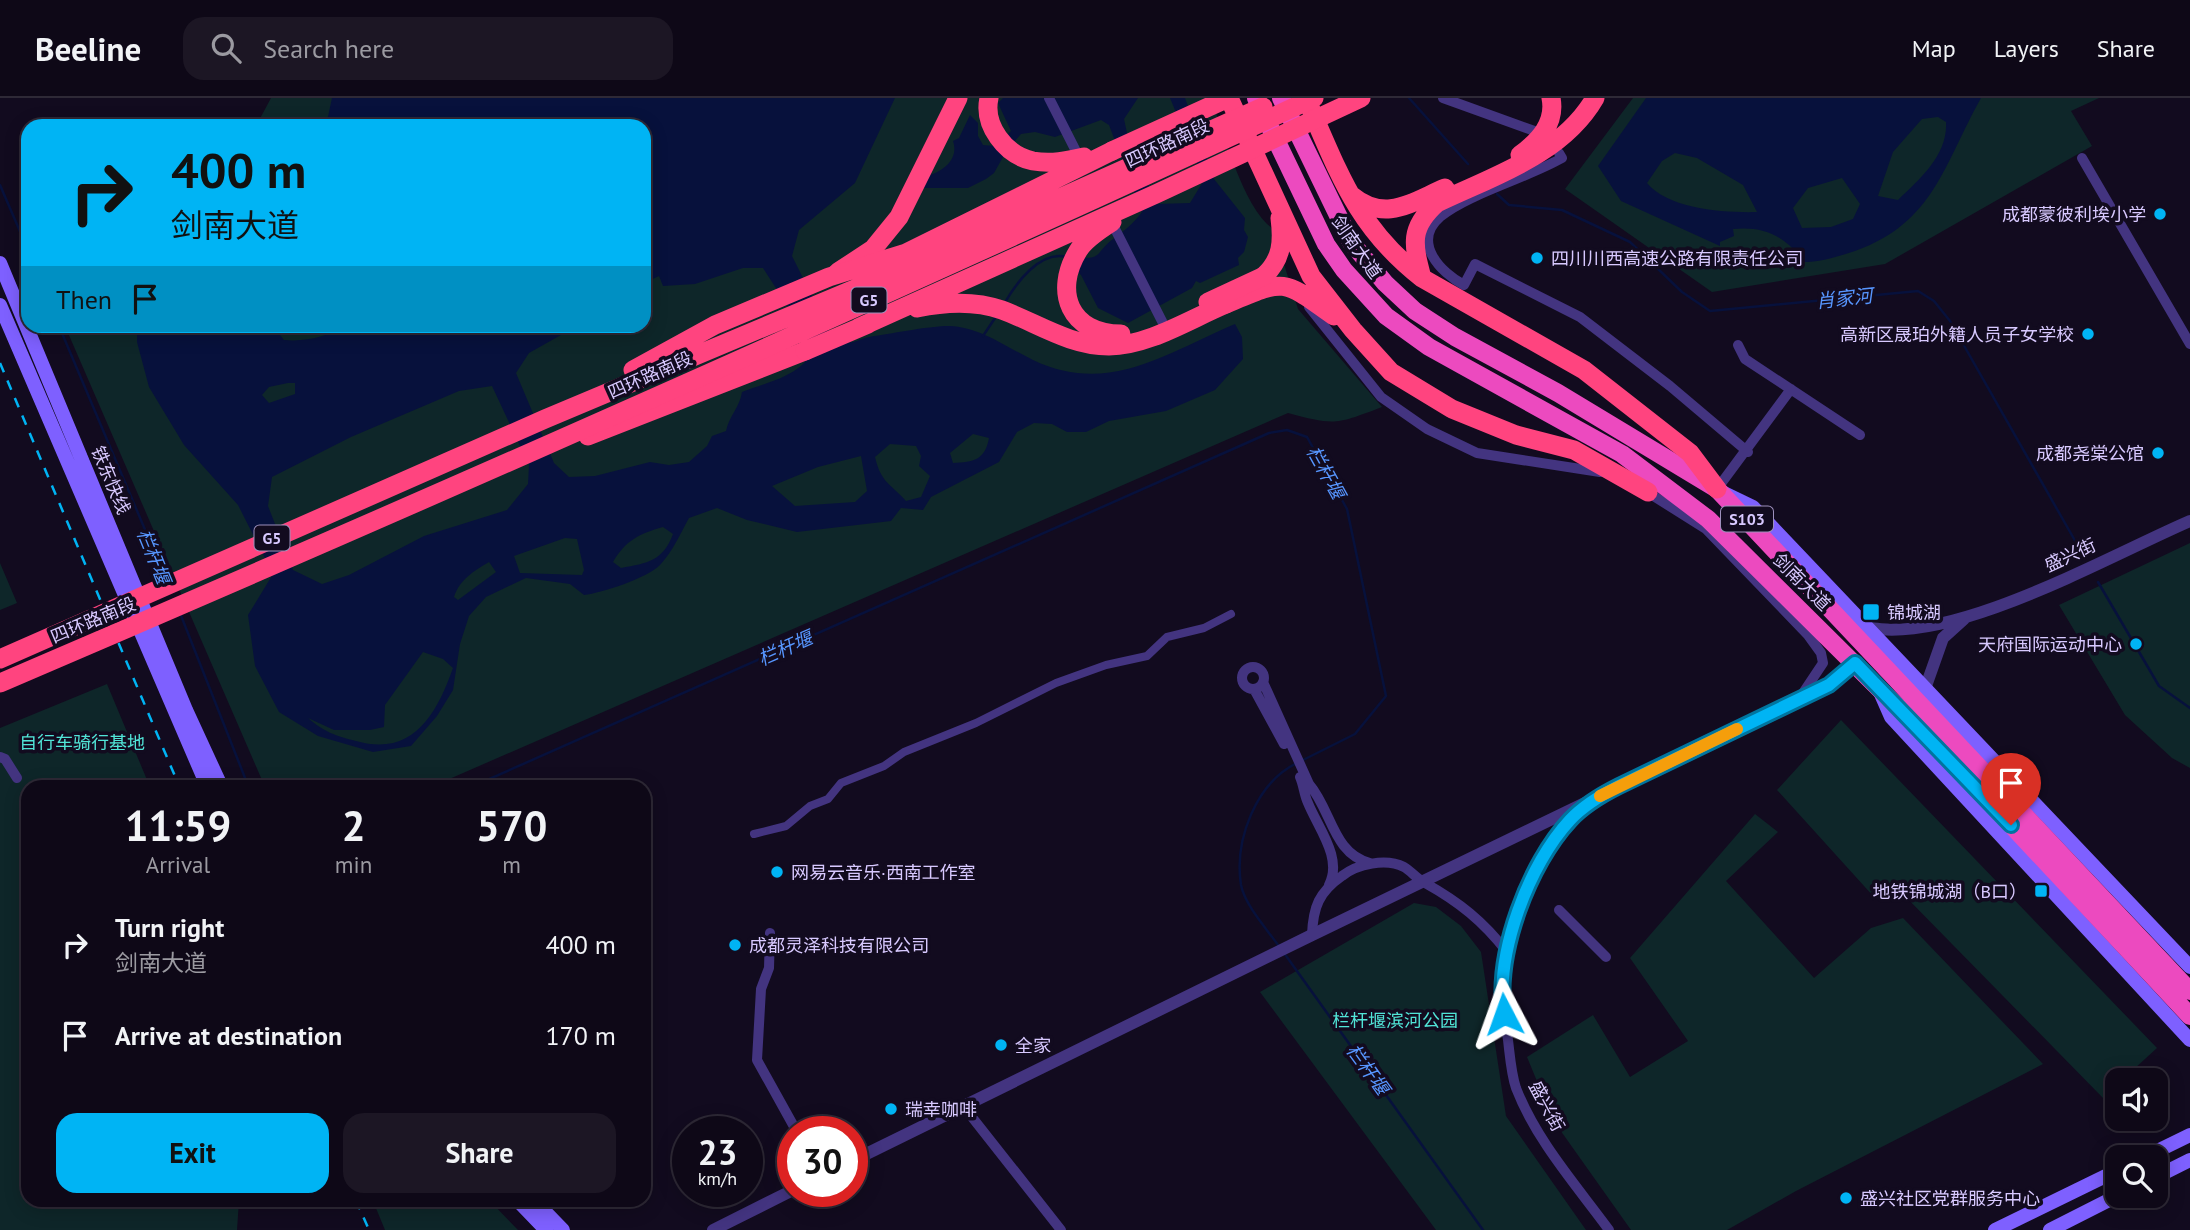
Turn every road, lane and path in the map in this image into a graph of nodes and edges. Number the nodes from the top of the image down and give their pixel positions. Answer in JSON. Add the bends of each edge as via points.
{"nodes":[{"id":1,"x":958,"y":98,"type":"edge"},
{"id":2,"x":989,"y":98,"type":"edge"},
{"id":3,"x":1049,"y":98,"type":"edge"},
{"id":4,"x":1228,"y":98,"type":"edge"},
{"id":5,"x":1256,"y":98,"type":"edge"},
{"id":6,"x":1282,"y":98,"type":"edge"},
{"id":7,"x":1305,"y":98,"type":"edge"},
{"id":8,"x":1314,"y":98,"type":"edge"},
{"id":9,"x":1361,"y":98,"type":"edge"},
{"id":10,"x":1443,"y":98,"type":"edge"},
{"id":11,"x":1551,"y":98,"type":"edge"},
{"id":12,"x":1595,"y":98,"type":"edge"},
{"id":13,"x":1540,"y":133,"type":"dead end"},
{"id":14,"x":1112,"y":151,"type":"junction"},
{"id":15,"x":1559,"y":153,"type":"dead end"},
{"id":16,"x":2082,"y":158,"type":"dead end"},
{"id":17,"x":1347,"y":192,"type":"junction"},
{"id":18,"x":1158,"y":193,"type":"junction"},
{"id":19,"x":1278,"y":204,"type":"junction"},
{"id":20,"x":0,"y":263,"type":"edge"},
{"id":21,"x":829,"y":277,"type":"junction"},
{"id":22,"x":1422,"y":278,"type":"junction"},
{"id":23,"x":0,"y":304,"type":"edge"},
{"id":24,"x":21,"y":313,"type":"edge"},
{"id":25,"x":858,"y":328,"type":"junction"},
{"id":26,"x":1353,"y":330,"type":"junction"},
{"id":27,"x":29,"y":333,"type":"edge"},
{"id":28,"x":2190,"y":344,"type":"edge"},
{"id":29,"x":1738,"y":345,"type":"dead end"},
{"id":30,"x":1791,"y":389,"type":"junction"},
{"id":31,"x":545,"y":419,"type":"junction"},
{"id":32,"x":1860,"y":435,"type":"dead end"},
{"id":33,"x":1748,"y":452,"type":"junction"},
{"id":34,"x":1717,"y":489,"type":"junction"},
{"id":35,"x":1648,"y":492,"type":"junction"},
{"id":36,"x":423,"y":499,"type":"junction"},
{"id":37,"x":2190,"y":521,"type":"edge"},
{"id":38,"x":1231,"y":614,"type":"dead end"},
{"id":39,"x":1964,"y":619,"type":"junction"},
{"id":40,"x":1871,"y":628,"type":"junction"},
{"id":41,"x":0,"y":659,"type":"edge"},
{"id":42,"x":1855,"y":663,"type":"junction"},
{"id":43,"x":0,"y":683,"type":"edge"},
{"id":44,"x":1259,"y":686,"type":"dead end"},
{"id":45,"x":1926,"y":686,"type":"junction"},
{"id":46,"x":1880,"y":691,"type":"junction"},
{"id":47,"x":1799,"y":699,"type":"junction"},
{"id":48,"x":0,"y":757,"type":"edge"},
{"id":49,"x":17,"y":778,"type":"dead end"},
{"id":50,"x":1304,"y":779,"type":"junction"},
{"id":51,"x":205,"y":780,"type":"edge"},
{"id":52,"x":218,"y":780,"type":"edge"},
{"id":53,"x":1602,"y":794,"type":"junction"},
{"id":54,"x":754,"y":834,"type":"dead end"},
{"id":55,"x":1370,"y":863,"type":"junction"},
{"id":56,"x":1421,"y":881,"type":"junction"},
{"id":57,"x":1329,"y":885,"type":"junction"},
{"id":58,"x":1559,"y":910,"type":"dead end"},
{"id":59,"x":770,"y":933,"type":"dead end"},
{"id":60,"x":1306,"y":938,"type":"junction"},
{"id":61,"x":1507,"y":952,"type":"junction"},
{"id":62,"x":1606,"y":957,"type":"dead end"},
{"id":63,"x":2190,"y":967,"type":"edge"},
{"id":64,"x":2190,"y":991,"type":"edge"},
{"id":65,"x":2190,"y":1016,"type":"edge"},
{"id":66,"x":2190,"y":1040,"type":"edge"},
{"id":67,"x":964,"y":1107,"type":"junction"},
{"id":68,"x":788,"y":1116,"type":"edge"},
{"id":69,"x":2190,"y":1135,"type":"edge"},
{"id":70,"x":2168,"y":1146,"type":"edge"},
{"id":71,"x":868,"y":1153,"type":"edge"},
{"id":72,"x":2190,"y":1160,"type":"edge"},
{"id":73,"x":2168,"y":1171,"type":"edge"},
{"id":74,"x":2105,"y":1176,"type":"edge"},
{"id":75,"x":777,"y":1198,"type":"edge"},
{"id":76,"x":2105,"y":1202,"type":"edge"},
{"id":77,"x":524,"y":1207,"type":"edge"},
{"id":78,"x":541,"y":1207,"type":"edge"},
{"id":79,"x":546,"y":1230,"type":"edge"},
{"id":80,"x":563,"y":1230,"type":"edge"},
{"id":81,"x":713,"y":1230,"type":"edge"},
{"id":82,"x":1061,"y":1230,"type":"edge"},
{"id":83,"x":1609,"y":1230,"type":"edge"},
{"id":84,"x":1995,"y":1230,"type":"edge"},
{"id":85,"x":2050,"y":1230,"type":"edge"}],
"edges":[{"from":1,"to":21,"type":"highway","bridge":true,"via":[[899,217],[873,249]]},
{"from":2,"to":14,"type":"highway","bridge":true,"via":[[989,124],[1013,152],[1031,160],[1057,163]]},
{"from":3,"to":35,"type":"street","via":[[1168,334],[1173,336],[1264,296],[1275,293],[1300,298],[1381,397],[1427,429],[1477,453],[1583,468]]},
{"from":4,"to":14,"type":"highway"},
{"from":4,"to":19,"type":"highway"},
{"from":5,"to":42,"type":"highway","name":"剑南大道","number":"S103","via":[[1326,244],[1386,316],[1429,347],[1651,473],[1708,519]]},
{"from":6,"to":31,"type":"highway","name":"四环路南段","number":"G5","bridge":true,"via":[[888,275]]},
{"from":6,"to":34,"type":"highway","name":"剑南大道","number":"S103","via":[[1350,242],[1364,262],[1415,311]]},
{"from":7,"to":17,"type":"highway"},
{"from":8,"to":36,"type":"highway","name":"四环路南段","number":"G5","bridge":true},
{"from":9,"to":18,"type":"highway","bridge":true},
{"from":10,"to":13,"type":"street"},
{"from":11,"to":17,"type":"highway","via":[[1551,120],[1543,134],[1518,156],[1395,209],[1367,208]]},
{"from":12,"to":22,"type":"highway","via":[[1577,123],[1547,149],[1437,202],[1424,215],[1413,245]]},
{"from":14,"to":21,"type":"highway","bridge":true,"via":[[906,253]]},
{"from":15,"to":33,"type":"street","via":[[1562,158],[1534,174],[1437,219],[1429,250],[1439,270],[1464,285],[1475,264],[1580,317]]},
{"from":16,"to":28,"type":"street"},
{"from":17,"to":22,"type":"highway","via":[[1378,238]]},
{"from":18,"to":19,"type":"highway","bridge":true,"via":[[1102,228],[1080,248],[1066,285],[1069,308],[1080,323],[1098,332],[1124,335],[1264,276],[1276,266],[1283,242]]},
{"from":18,"to":25,"type":"highway","bridge":true},
{"from":19,"to":26,"type":"highway","via":[[1311,276]]},
{"from":20,"to":24,"type":"main road","name":"铁东快线"},
{"from":21,"to":31,"type":"highway","bridge":true,"via":[[715,325]]},
{"from":22,"to":34,"type":"highway","via":[[1584,370],[1690,453]]},
{"from":23,"to":51,"type":"main road","name":"铁东快线"},
{"from":25,"to":26,"type":"highway","bridge":true,"via":[[904,312],[965,302],[1000,309],[1085,344],[1111,346],[1142,340],[1275,285],[1293,286]]},
{"from":25,"to":36,"type":"highway","bridge":true},
{"from":26,"to":35,"type":"highway","via":[[1391,372],[1452,409],[1516,435],[1574,450]]},
{"from":27,"to":52,"type":"main road","name":"铁东快线"},
{"from":29,"to":30,"type":"street","via":[[1745,359]]},
{"from":30,"to":32,"type":"street"},
{"from":30,"to":33,"type":"street"},
{"from":31,"to":41,"type":"highway","name":"四环路南段","number":"G5","bridge":true},
{"from":33,"to":34,"type":"street"},
{"from":34,"to":40,"type":"main road","via":[[1753,507]]},
{"from":34,"to":64,"type":"highway","name":"剑南大道","number":"S103"},
{"from":35,"to":47,"type":"street","via":[[1706,529],[1821,653],[1823,663]]},
{"from":36,"to":43,"type":"highway","name":"四环路南段","number":"G5","bridge":true},
{"from":37,"to":39,"type":"street","name":"盛兴街"},
{"from":38,"to":54,"type":"street","via":[[1204,628],[1167,638],[1147,656],[1056,683],[904,752],[884,766],[841,783],[828,799],[786,826]]},
{"from":39,"to":40,"type":"street","via":[[1890,631]]},
{"from":39,"to":45,"type":"street","via":[[1943,638]]},
{"from":40,"to":45,"type":"main road"},
{"from":42,"to":46,"type":"highway","name":"剑南大道","number":"S103"},
{"from":42,"to":47,"type":"street","name":"盛兴街","via":[[1829,685]]},
{"from":44,"to":50,"type":"street"},
{"from":45,"to":63,"type":"main road"},
{"from":46,"to":65,"type":"highway","name":"剑南大道","number":"S103"},
{"from":46,"to":66,"type":"main road","via":[[1891,718]]},
{"from":47,"to":53,"type":"street","name":"盛兴街"},
{"from":48,"to":49,"type":"street"},
{"from":50,"to":55,"type":"street","via":[[1341,844],[1357,860]]},
{"from":50,"to":57,"type":"street","via":[[1306,800],[1332,855],[1334,873]]},
{"from":53,"to":56,"type":"street"},
{"from":53,"to":61,"type":"street","name":"盛兴街","via":[[1570,820],[1543,859]]},
{"from":55,"to":56,"type":"street","via":[[1402,866]]},
{"from":55,"to":57,"type":"street"},
{"from":56,"to":60,"type":"street"},
{"from":56,"to":61,"type":"street","via":[[1467,909]]},
{"from":57,"to":60,"type":"street","via":[[1313,911]]},
{"from":58,"to":62,"type":"street"},
{"from":59,"to":68,"type":"street","via":[[757,1060]]},
{"from":60,"to":67,"type":"street"},
{"from":61,"to":83,"type":"street","name":"盛兴街","via":[[1501,996],[1515,1085],[1533,1124]]},
{"from":67,"to":71,"type":"street"},
{"from":67,"to":82,"type":"street"},
{"from":69,"to":70,"type":"main road"},
{"from":72,"to":73,"type":"main road"},
{"from":74,"to":84,"type":"main road"},
{"from":75,"to":81,"type":"street"},
{"from":76,"to":85,"type":"main road"},
{"from":77,"to":79,"type":"main road"},
{"from":78,"to":80,"type":"main road"}]}
